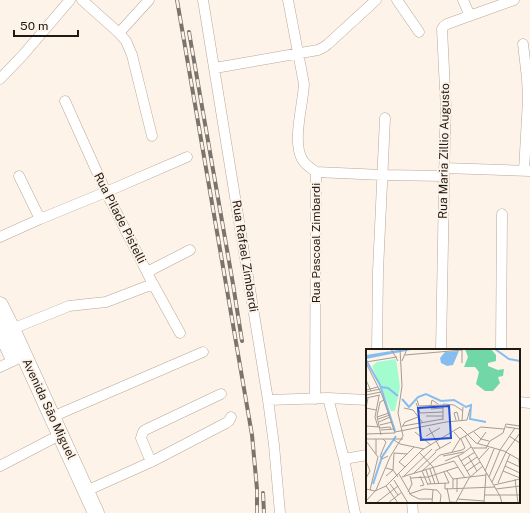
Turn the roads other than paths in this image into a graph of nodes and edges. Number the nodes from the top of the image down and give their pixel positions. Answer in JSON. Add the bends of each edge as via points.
{"nodes":[{"id":1,"x":70,"y":0,"type":"edge"},
{"id":2,"x":82,"y":0,"type":"edge"},
{"id":3,"x":149,"y":0,"type":"edge"},
{"id":4,"x":203,"y":0,"type":"edge"},
{"id":5,"x":288,"y":0,"type":"edge"},
{"id":6,"x":376,"y":0,"type":"edge"},
{"id":7,"x":397,"y":0,"type":"edge"},
{"id":8,"x":463,"y":0,"type":"edge"},
{"id":9,"x":514,"y":0,"type":"edge"},
{"id":10,"x":470,"y":16,"type":"junction"},
{"id":11,"x":419,"y":32,"type":"dead end"},
{"id":12,"x":119,"y":33,"type":"junction"},
{"id":13,"x":523,"y":44,"type":"dead end"},
{"id":14,"x":298,"y":52,"type":"junction"},
{"id":15,"x":215,"y":68,"type":"junction"},
{"id":16,"x":0,"y":79,"type":"edge"},
{"id":17,"x":65,"y":101,"type":"dead end"},
{"id":18,"x":385,"y":118,"type":"dead end"},
{"id":19,"x":152,"y":136,"type":"dead end"},
{"id":20,"x":187,"y":157,"type":"dead end"},
{"id":21,"x":527,"y":171,"type":"edge"},
{"id":22,"x":316,"y":172,"type":"junction"},
{"id":23,"x":444,"y":172,"type":"junction"},
{"id":24,"x":382,"y":175,"type":"junction"},
{"id":25,"x":19,"y":176,"type":"dead end"},
{"id":26,"x":106,"y":192,"type":"junction"},
{"id":27,"x":502,"y":214,"type":"dead end"},
{"id":28,"x":40,"y":220,"type":"junction"},
{"id":29,"x":0,"y":237,"type":"edge"},
{"id":30,"x":190,"y":250,"type":"dead end"},
{"id":31,"x":147,"y":272,"type":"junction"},
{"id":32,"x":154,"y":284,"type":"junction"},
{"id":33,"x":0,"y":305,"type":"edge"},
{"id":34,"x":6,"y":329,"type":"edge"},
{"id":35,"x":180,"y":333,"type":"dead end"},
{"id":36,"x":377,"y":349,"type":"edge"},
{"id":37,"x":441,"y":349,"type":"edge"},
{"id":38,"x":501,"y":349,"type":"edge"},
{"id":39,"x":203,"y":352,"type":"dead end"},
{"id":40,"x":14,"y":360,"type":"junction"},
{"id":41,"x":0,"y":368,"type":"edge"},
{"id":42,"x":221,"y":394,"type":"dead end"},
{"id":43,"x":315,"y":398,"type":"junction"},
{"id":44,"x":328,"y":398,"type":"junction"},
{"id":45,"x":268,"y":400,"type":"junction"},
{"id":46,"x":366,"y":400,"type":"edge"},
{"id":47,"x":52,"y":417,"type":"junction"},
{"id":48,"x":231,"y":417,"type":"dead end"},
{"id":49,"x":52,"y":439,"type":"junction"},
{"id":50,"x":366,"y":456,"type":"edge"},
{"id":51,"x":344,"y":459,"type":"junction"},
{"id":52,"x":151,"y":462,"type":"junction"},
{"id":53,"x":0,"y":466,"type":"edge"},
{"id":54,"x":86,"y":491,"type":"junction"},
{"id":55,"x":412,"y":503,"type":"edge"},
{"id":56,"x":86,"y":513,"type":"edge"},
{"id":57,"x":96,"y":513,"type":"edge"},
{"id":58,"x":280,"y":513,"type":"edge"},
{"id":59,"x":355,"y":513,"type":"edge"},
{"id":60,"x":413,"y":513,"type":"edge"}],
"edges":[{"from":1,"to":16,"type":"street"},
{"from":2,"to":12,"type":"street"},
{"from":3,"to":12,"type":"street"},
{"from":4,"to":15,"type":"street","name":"Rua Rafael Zimbardi"},
{"from":5,"to":14,"type":"street","name":"Rua Pascoal Zimbardi"},
{"from":6,"to":14,"type":"street","via":[[324,47]]},
{"from":7,"to":11,"type":"street"},
{"from":8,"to":10,"type":"street"},
{"from":9,"to":10,"type":"street","name":"Rua Maria Zillio Augusto"},
{"from":10,"to":23,"type":"street","name":"Rua Maria Zillio Augusto","via":[[447,24],[442,29],[446,110]]},
{"from":12,"to":19,"type":"street","via":[[132,55]]},
{"from":13,"to":21,"type":"street","via":[[528,99]]},
{"from":14,"to":15,"type":"street"},
{"from":14,"to":22,"type":"street","name":"Rua Pascoal Zimbardi","via":[[304,84],[298,148],[307,166]]},
{"from":15,"to":45,"type":"street","name":"Rua Rafael Zimbardi"},
{"from":17,"to":26,"type":"street","name":"Rua Pilade Pistelli"},
{"from":18,"to":24,"type":"street"},
{"from":20,"to":26,"type":"street"},
{"from":21,"to":23,"type":"street"},
{"from":22,"to":24,"type":"street"},
{"from":22,"to":43,"type":"street","name":"Rua Pascoal Zimbardi"},
{"from":23,"to":24,"type":"street"},
{"from":23,"to":37,"type":"street","name":"Rua Maria Zillio Augusto"},
{"from":24,"to":36,"type":"street"},
{"from":25,"to":28,"type":"street"},
{"from":26,"to":28,"type":"street"},
{"from":26,"to":31,"type":"street","name":"Rua Pilade Pistelli"},
{"from":27,"to":38,"type":"street"},
{"from":28,"to":29,"type":"street"},
{"from":30,"to":31,"type":"street"},
{"from":31,"to":32,"type":"street","name":"Rua Pilade Pistelli"},
{"from":32,"to":34,"type":"street","via":[[106,302],[69,306]]},
{"from":32,"to":35,"type":"street","name":"Rua Pilade Pistelli"},
{"from":33,"to":34,"type":"main road","name":"Avenida São Miguel"},
{"from":34,"to":40,"type":"main road","name":"Avenida São Miguel"},
{"from":34,"to":47,"type":"main road","name":"Avenida São Miguel"},
{"from":39,"to":47,"type":"street"},
{"from":40,"to":41,"type":"street"},
{"from":40,"to":49,"type":"main road","name":"Avenida São Miguel"},
{"from":42,"to":52,"type":"street","via":[[145,430],[141,438]]},
{"from":43,"to":44,"type":"street"},
{"from":43,"to":45,"type":"street"},
{"from":44,"to":46,"type":"street"},
{"from":44,"to":51,"type":"street"},
{"from":45,"to":58,"type":"street","name":"Rua Rafael Zimbardi"},
{"from":47,"to":54,"type":"main road","name":"Avenida São Miguel"},
{"from":48,"to":52,"type":"street","via":[[226,423]]},
{"from":49,"to":53,"type":"street"},
{"from":49,"to":56,"type":"main road","name":"Avenida São Miguel"},
{"from":50,"to":51,"type":"street"},
{"from":51,"to":59,"type":"street"},
{"from":52,"to":54,"type":"street"},
{"from":54,"to":57,"type":"main road","name":"Avenida São Miguel"},
{"from":55,"to":60,"type":"street"}]}
